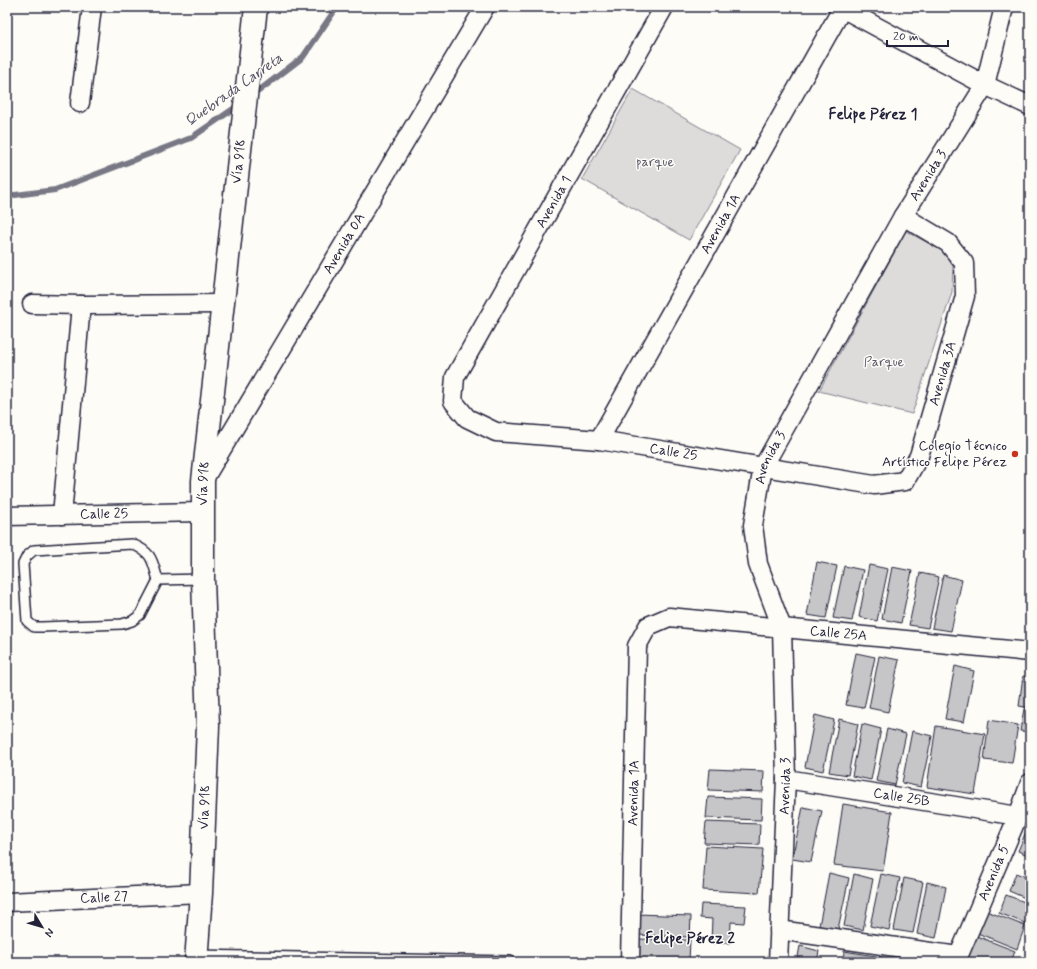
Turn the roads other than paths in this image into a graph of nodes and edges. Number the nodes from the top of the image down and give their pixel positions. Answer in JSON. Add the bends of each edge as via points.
{"nodes":[{"id":1,"x":92,"y":7,"type":"edge"},
{"id":2,"x":256,"y":7,"type":"edge"},
{"id":3,"x":485,"y":7,"type":"edge"},
{"id":4,"x":664,"y":7,"type":"edge"},
{"id":5,"x":842,"y":7,"type":"edge"},
{"id":6,"x":1004,"y":7,"type":"edge"},
{"id":7,"x":985,"y":85,"type":"junction"},
{"id":8,"x":80,"y":103,"type":"dead end"},
{"id":9,"x":1030,"y":106,"type":"edge"},
{"id":10,"x":902,"y":216,"type":"junction"},
{"id":11,"x":32,"y":304,"type":"dead end"},
{"id":12,"x":223,"y":304,"type":"junction"},
{"id":13,"x":81,"y":305,"type":"junction"},
{"id":14,"x":453,"y":401,"type":"joint"},
{"id":15,"x":599,"y":440,"type":"junction"},
{"id":16,"x":763,"y":467,"type":"junction"},
{"id":17,"x":905,"y":480,"type":"joint"},
{"id":18,"x":203,"y":481,"type":"junction"},
{"id":19,"x":202,"y":512,"type":"junction"},
{"id":20,"x":62,"y":515,"type":"junction"},
{"id":21,"x":7,"y":516,"type":"edge"},
{"id":22,"x":203,"y":579,"type":"junction"},
{"id":23,"x":158,"y":580,"type":"junction"},
{"id":24,"x":648,"y":626,"type":"joint"},
{"id":25,"x":782,"y":628,"type":"junction"},
{"id":26,"x":1030,"y":652,"type":"edge"},
{"id":27,"x":786,"y":779,"type":"junction"},
{"id":28,"x":1030,"y":783,"type":"edge"},
{"id":29,"x":1018,"y":816,"type":"junction"},
{"id":30,"x":202,"y":893,"type":"junction"},
{"id":31,"x":7,"y":902,"type":"edge"},
{"id":32,"x":779,"y":930,"type":"junction"},
{"id":33,"x":196,"y":958,"type":"edge"},
{"id":34,"x":957,"y":959,"type":"edge"},
{"id":35,"x":510,"y":961,"type":"edge"},
{"id":36,"x":630,"y":962,"type":"edge"},
{"id":37,"x":778,"y":962,"type":"edge"}],
"edges":[{"from":1,"to":8,"type":"street"},
{"from":2,"to":12,"type":"street","name":"Vía 918"},
{"from":3,"to":18,"type":"street","name":"Avenida 0A"},
{"from":4,"to":14,"type":"street","name":"Avenida 1","via":[[455,377]]},
{"from":5,"to":7,"type":"street"},
{"from":5,"to":15,"type":"street","name":"Avenida 1A"},
{"from":6,"to":7,"type":"street","name":"Avenida 3"},
{"from":7,"to":9,"type":"street"},
{"from":7,"to":10,"type":"street","name":"Avenida 3"},
{"from":10,"to":16,"type":"street","name":"Avenida 3"},
{"from":10,"to":17,"type":"street","name":"Avenida 3A","via":[[948,242],[964,263],[965,296],[919,456]]},
{"from":11,"to":13,"type":"street"},
{"from":12,"to":13,"type":"street"},
{"from":12,"to":18,"type":"street","name":"Vía 918"},
{"from":13,"to":20,"type":"street"},
{"from":14,"to":15,"type":"street","name":"Calle 25","via":[[467,418],[496,432]]},
{"from":15,"to":16,"type":"street","name":"Calle 25"},
{"from":16,"to":17,"type":"street","name":"Calle 25","via":[[874,485]]},
{"from":16,"to":25,"type":"street","name":"Avenida 3","via":[[753,525],[758,564]]},
{"from":18,"to":19,"type":"street","name":"Vía 918"},
{"from":19,"to":20,"type":"street","name":"Calle 25"},
{"from":19,"to":22,"type":"street","name":"Vía 918"},
{"from":20,"to":21,"type":"street","name":"Calle 25"},
{"from":22,"to":23,"type":"lane"},
{"from":22,"to":30,"type":"street","name":"Vía 918","via":[[208,726]]},
{"from":23,"to":23,"type":"lane","via":[[140,615],[132,621],[122,624],[42,627],[34,627],[27,621],[23,564],[34,550],[132,544],[151,556]]},
{"from":24,"to":25,"type":"street","name":"Calle 25A","via":[[669,617]]},
{"from":24,"to":36,"type":"street","name":"Avenida 1A","via":[[637,646]]},
{"from":25,"to":26,"type":"street","name":"Calle 25A"},
{"from":25,"to":27,"type":"street","name":"Avenida 3"},
{"from":27,"to":29,"type":"street","name":"Calle 25B"},
{"from":27,"to":32,"type":"street","name":"Avenida 3"},
{"from":28,"to":29,"type":"street","name":"Avenida 5"},
{"from":29,"to":34,"type":"street","name":"Avenida 5"},
{"from":30,"to":31,"type":"street","name":"Calle 27"},
{"from":30,"to":33,"type":"street","name":"Vía 918"},
{"from":32,"to":34,"type":"street"},
{"from":32,"to":37,"type":"street","name":"Avenida 3"},
{"from":33,"to":35,"type":"lane"}]}
